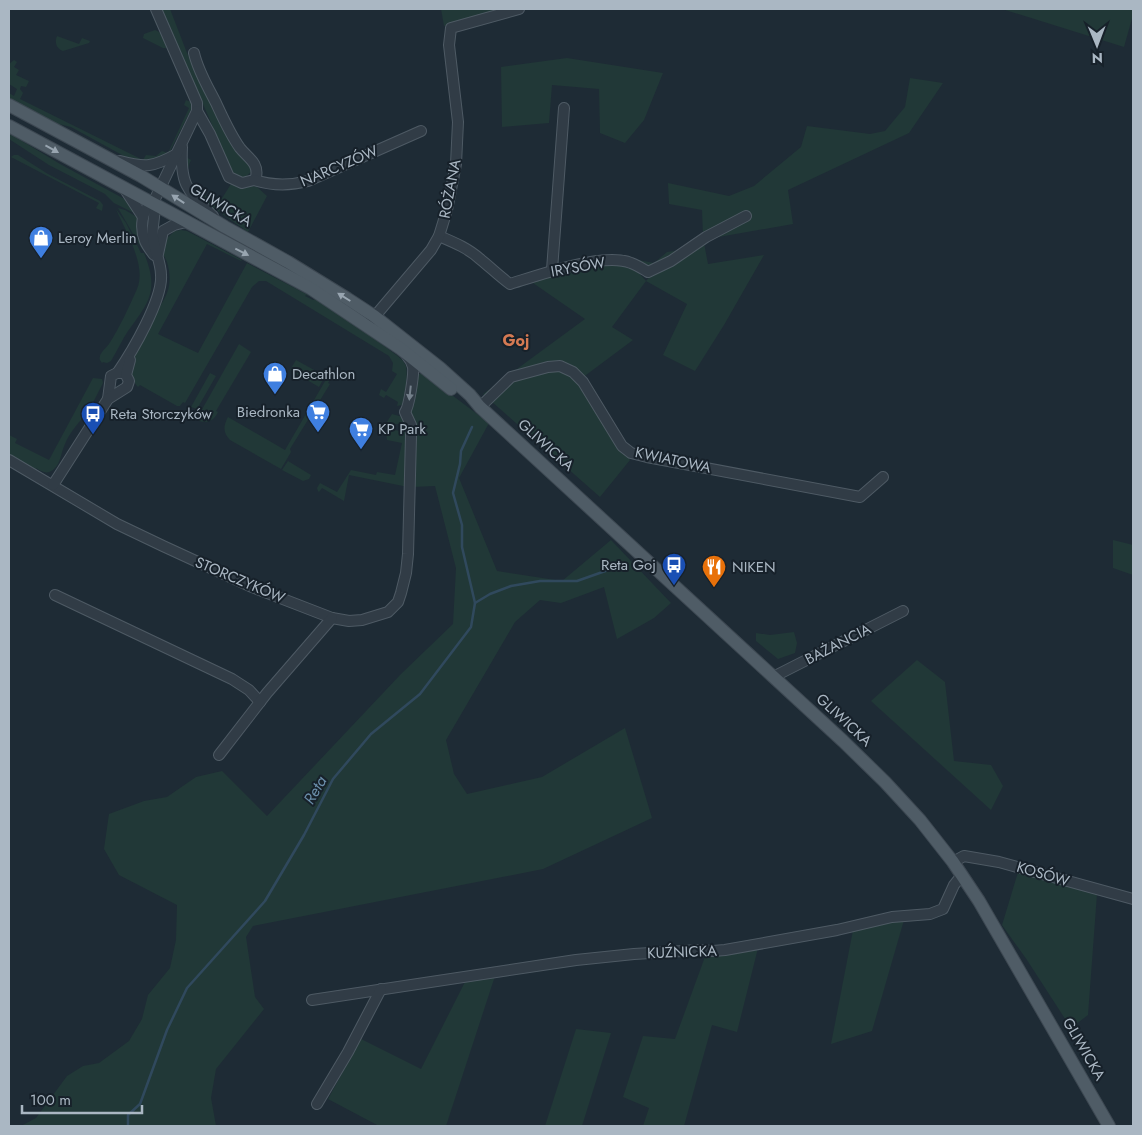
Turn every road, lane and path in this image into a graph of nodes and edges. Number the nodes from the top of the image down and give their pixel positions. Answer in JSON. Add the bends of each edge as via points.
{"nodes":[{"id":1,"x":156,"y":9,"type":"edge"},
{"id":2,"x":519,"y":9,"type":"edge"},
{"id":3,"x":194,"y":52,"type":"dead end"},
{"id":4,"x":9,"y":105,"type":"edge"},
{"id":5,"x":564,"y":108,"type":"dead end"},
{"id":6,"x":197,"y":112,"type":"junction"},
{"id":7,"x":9,"y":126,"type":"edge"},
{"id":8,"x":421,"y":131,"type":"dead end"},
{"id":9,"x":182,"y":143,"type":"junction"},
{"id":10,"x":177,"y":153,"type":"junction"},
{"id":11,"x":108,"y":158,"type":"junction"},
{"id":12,"x":254,"y":180,"type":"junction"},
{"id":13,"x":160,"y":187,"type":"junction"},
{"id":14,"x":125,"y":189,"type":"junction"},
{"id":15,"x":153,"y":203,"type":"junction"},
{"id":16,"x":746,"y":216,"type":"dead end"},
{"id":17,"x":143,"y":217,"type":"junction"},
{"id":18,"x":186,"y":222,"type":"junction"},
{"id":19,"x":225,"y":227,"type":"junction"},
{"id":20,"x":439,"y":236,"type":"junction"},
{"id":21,"x":158,"y":259,"type":"junction"},
{"id":22,"x":552,"y":270,"type":"junction"},
{"id":23,"x":371,"y":321,"type":"junction"},
{"id":24,"x":401,"y":349,"type":"junction"},
{"id":25,"x":122,"y":374,"type":"junction"},
{"id":26,"x":115,"y":389,"type":"junction"},
{"id":27,"x":479,"y":406,"type":"junction"},
{"id":28,"x":9,"y":460,"type":"edge"},
{"id":29,"x":882,"y":477,"type":"dead end"},
{"id":30,"x":53,"y":485,"type":"junction"},
{"id":31,"x":55,"y":595,"type":"dead end"},
{"id":32,"x":903,"y":610,"type":"dead end"},
{"id":33,"x":332,"y":618,"type":"junction"},
{"id":34,"x":774,"y":677,"type":"junction"},
{"id":35,"x":260,"y":702,"type":"junction"},
{"id":36,"x":220,"y":755,"type":"dead end"},
{"id":37,"x":952,"y":862,"type":"junction"},
{"id":38,"x":962,"y":875,"type":"junction"},
{"id":39,"x":1133,"y":900,"type":"edge"},
{"id":40,"x":381,"y":989,"type":"junction"},
{"id":41,"x":312,"y":1000,"type":"dead end"},
{"id":42,"x":317,"y":1104,"type":"dead end"},
{"id":43,"x":1109,"y":1126,"type":"edge"}],
"edges":[{"from":1,"to":6,"type":"street","name":"NARCYZÓW","via":[[197,104]]},
{"from":2,"to":20,"type":"street","name":"RÓŻANA","via":[[451,28],[449,45],[458,107],[458,137],[453,188]]},
{"from":3,"to":12,"type":"street","via":[[229,129],[255,164],[257,174]]},
{"from":4,"to":11,"type":"main road","name":"GLIWICKA"},
{"from":5,"to":22,"type":"street"},
{"from":6,"to":9,"type":"street"},
{"from":6,"to":12,"type":"street","name":"NARCYZÓW","via":[[229,177],[238,183]]},
{"from":7,"to":14,"type":"main road","name":"GLIWICKA","one_way":true},
{"from":8,"to":12,"type":"street","name":"NARCYZÓW","via":[[308,181],[275,185]]},
{"from":9,"to":10,"type":"street"},
{"from":9,"to":19,"type":"street","via":[[181,170],[188,189]]},
{"from":10,"to":11,"type":"street","via":[[150,166]]},
{"from":10,"to":13,"type":"street"},
{"from":11,"to":13,"type":"main road","name":"GLIWICKA"},
{"from":13,"to":15,"type":"street"},
{"from":19,"to":13,"type":"main road","name":"GLIWICKA","one_way":true},
{"from":14,"to":15,"type":"main road","name":"GLIWICKA"},
{"from":14,"to":17,"type":"street"},
{"from":15,"to":17,"type":"street","via":[[147,206]]},
{"from":15,"to":18,"type":"main road","name":"GLIWICKA"},
{"from":15,"to":21,"type":"street","via":[[156,211],[153,239]]},
{"from":16,"to":22,"type":"street","name":"IRYSÓW","via":[[648,272],[630,262],[607,260]]},
{"from":17,"to":21,"type":"street","via":[[144,240]]},
{"from":18,"to":21,"type":"street","via":[[163,231]]},
{"from":18,"to":23,"type":"main road","name":"GLIWICKA","one_way":true},
{"from":23,"to":19,"type":"main road","name":"GLIWICKA","one_way":true,"via":[[288,262]]},
{"from":20,"to":22,"type":"street","name":"IRYSÓW","via":[[480,258],[510,284]]},
{"from":20,"to":23,"type":"street","name":"RÓŻANA","via":[[422,262]]},
{"from":21,"to":25,"type":"street","via":[[159,296]]},
{"from":23,"to":24,"type":"main road","name":"GLIWICKA"},
{"from":23,"to":27,"type":"main road","name":"GLIWICKA","via":[[446,374]]},
{"from":24,"to":27,"type":"main road","name":"GLIWICKA","via":[[457,394]]},
{"from":24,"to":33,"type":"street","name":"GLIWICKA","one_way":true,"via":[[411,360],[413,371],[405,412],[411,436],[408,554],[401,594],[388,612],[362,620]]},
{"from":25,"to":26,"type":"street","via":[[114,374],[110,379]]},
{"from":25,"to":26,"type":"street","via":[[129,380],[127,387]]},
{"from":26,"to":30,"type":"street"},
{"from":27,"to":29,"type":"street","name":"KWIATOWA","via":[[511,378],[560,366],[583,382],[622,446],[631,453],[860,497]]},
{"from":27,"to":34,"type":"main road","name":"GLIWICKA"},
{"from":28,"to":30,"type":"street","name":"STORCZYKÓW"},
{"from":30,"to":33,"type":"street","name":"STORCZYKÓW","via":[[117,524],[163,546],[252,587]]},
{"from":31,"to":35,"type":"street","via":[[232,679]]},
{"from":32,"to":34,"type":"street","name":"BAŻANCIA"},
{"from":33,"to":35,"type":"street"},
{"from":34,"to":37,"type":"main road","name":"GLIWICKA","via":[[885,782]]},
{"from":35,"to":36,"type":"street"},
{"from":37,"to":38,"type":"main road","name":"GLIWICKA"},
{"from":37,"to":39,"type":"street","name":"KOSÓW","via":[[964,856],[999,862]]},
{"from":38,"to":40,"type":"street","name":"KUŹNICKA","via":[[943,909],[930,914],[892,917],[725,950],[576,960]]},
{"from":38,"to":43,"type":"main road","name":"GLIWICKA"},
{"from":40,"to":41,"type":"street","name":"KUŹNICKA"},
{"from":40,"to":42,"type":"street"}]}
